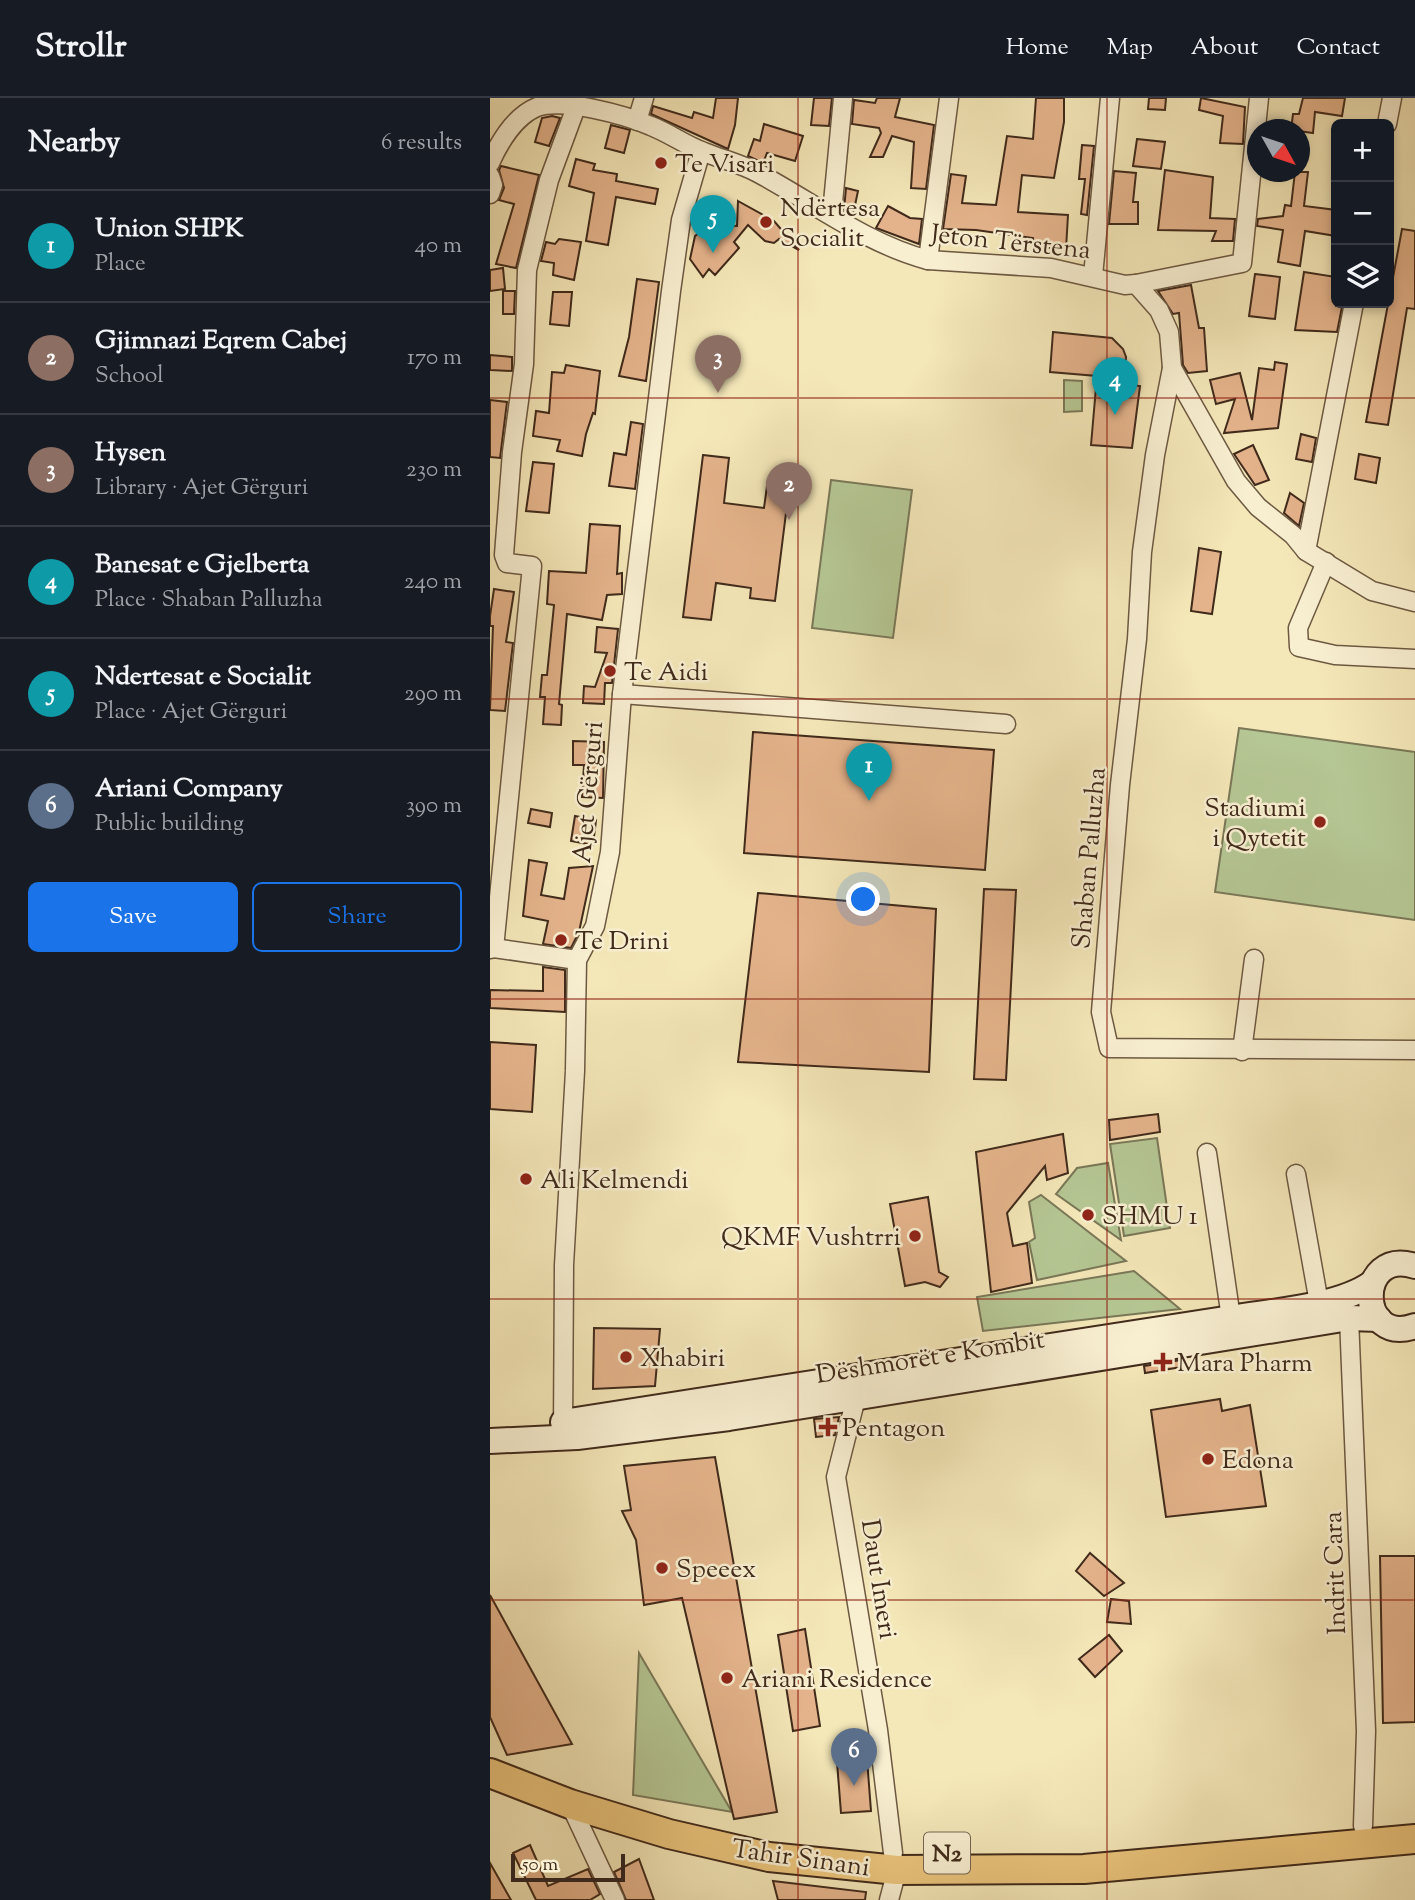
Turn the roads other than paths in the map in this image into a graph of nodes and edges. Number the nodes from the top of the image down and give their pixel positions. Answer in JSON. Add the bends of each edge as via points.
{"nodes":[{"id":1,"x":543,"y":98,"type":"edge"},
{"id":2,"x":644,"y":98,"type":"edge"},
{"id":3,"x":843,"y":98,"type":"edge"},
{"id":4,"x":949,"y":98,"type":"edge"},
{"id":5,"x":1110,"y":98,"type":"edge"},
{"id":6,"x":1259,"y":98,"type":"edge"},
{"id":7,"x":1392,"y":98,"type":"edge"},
{"id":8,"x":572,"y":106,"type":"junction"},
{"id":9,"x":1388,"y":119,"type":"edge"},
{"id":10,"x":637,"y":121,"type":"junction"},
{"id":11,"x":701,"y":151,"type":"junction"},
{"id":12,"x":490,"y":163,"type":"edge"},
{"id":13,"x":490,"y":176,"type":"edge"},
{"id":14,"x":490,"y":194,"type":"edge"},
{"id":15,"x":832,"y":214,"type":"junction"},
{"id":16,"x":928,"y":260,"type":"junction"},
{"id":17,"x":1094,"y":276,"type":"junction"},
{"id":18,"x":1136,"y":284,"type":"junction"},
{"id":19,"x":1353,"y":308,"type":"edge"},
{"id":20,"x":1172,"y":369,"type":"junction"},
{"id":21,"x":1306,"y":551,"type":"junction"},
{"id":22,"x":1326,"y":562,"type":"junction"},
{"id":23,"x":1415,"y":602,"type":"edge"},
{"id":24,"x":1415,"y":659,"type":"edge"},
{"id":25,"x":622,"y":694,"type":"junction"},
{"id":26,"x":1006,"y":724,"type":"dead end"},
{"id":27,"x":492,"y":949,"type":"edge"},
{"id":28,"x":1254,"y":959,"type":"dead end"},
{"id":29,"x":577,"y":960,"type":"junction"},
{"id":30,"x":1415,"y":1050,"type":"edge"},
{"id":31,"x":1242,"y":1051,"type":"junction"},
{"id":32,"x":1207,"y":1153,"type":"dead end"},
{"id":33,"x":1296,"y":1174,"type":"dead end"},
{"id":34,"x":1415,"y":1266,"type":"edge"},
{"id":35,"x":1372,"y":1283,"type":"junction"},
{"id":36,"x":1319,"y":1303,"type":"junction"},
{"id":37,"x":1231,"y":1318,"type":"junction"},
{"id":38,"x":1349,"y":1318,"type":"junction"},
{"id":39,"x":1379,"y":1320,"type":"junction"},
{"id":40,"x":1415,"y":1326,"type":"edge"},
{"id":41,"x":1200,"y":1333,"type":"junction"},
{"id":42,"x":1030,"y":1360,"type":"junction"},
{"id":43,"x":856,"y":1398,"type":"junction"},
{"id":44,"x":490,"y":1423,"type":"edge"},
{"id":45,"x":564,"y":1430,"type":"junction"},
{"id":46,"x":490,"y":1441,"type":"edge"},
{"id":47,"x":490,"y":1761,"type":"edge"},
{"id":48,"x":490,"y":1773,"type":"edge"},
{"id":49,"x":570,"y":1804,"type":"junction"},
{"id":50,"x":1415,"y":1822,"type":"edge"},
{"id":51,"x":1363,"y":1826,"type":"junction"},
{"id":52,"x":1415,"y":1839,"type":"edge"},
{"id":53,"x":895,"y":1862,"type":"junction"},
{"id":54,"x":615,"y":1900,"type":"edge"},
{"id":55,"x":888,"y":1900,"type":"edge"}],
"edges":[{"from":1,"to":8,"type":"street"},
{"from":2,"to":10,"type":"street"},
{"from":3,"to":15,"type":"street"},
{"from":4,"to":16,"type":"street"},
{"from":5,"to":17,"type":"street"},
{"from":6,"to":18,"type":"street","via":[[1241,263]]},
{"from":7,"to":9,"type":"street"},
{"from":8,"to":10,"type":"street","name":"Jeton Tërstena"},
{"from":8,"to":12,"type":"street","name":"Jeton Tërstena","via":[[551,104],[528,112],[505,136]]},
{"from":8,"to":27,"type":"street","via":[[527,270],[524,364],[504,555],[507,563],[532,566]]},
{"from":10,"to":11,"type":"street","name":"Jeton Tërstena"},
{"from":11,"to":15,"type":"street","name":"Jeton Tërstena","via":[[757,172]]},
{"from":11,"to":25,"type":"street","name":"Ajet Gërguri","via":[[681,220]]},
{"from":13,"to":14,"type":"street"},
{"from":15,"to":16,"type":"street","name":"Jeton Tërstena","via":[[888,246]]},
{"from":16,"to":17,"type":"street","name":"Jeton Tërstena","via":[[1028,265]]},
{"from":17,"to":18,"type":"street","name":"Jeton Tërstena"},
{"from":18,"to":20,"type":"street","via":[[1159,310],[1169,332]]},
{"from":19,"to":21,"type":"street"},
{"from":20,"to":21,"type":"street","via":[[1236,481]]},
{"from":20,"to":31,"type":"street","name":"Shaban Palluzha","via":[[1142,552],[1101,1012],[1109,1048]]},
{"from":21,"to":22,"type":"street"},
{"from":22,"to":23,"type":"street","via":[[1372,591]]},
{"from":22,"to":24,"type":"street","via":[[1298,628],[1299,647],[1335,655]]},
{"from":25,"to":26,"type":"street"},
{"from":25,"to":29,"type":"street","name":"Ajet Gërguri","via":[[610,852],[595,926]]},
{"from":27,"to":29,"type":"street"},
{"from":28,"to":31,"type":"street"},
{"from":29,"to":45,"type":"street","name":"Ajet Gërguri","via":[[564,1277]]},
{"from":30,"to":31,"type":"street","name":"Shaban Palluzha"},
{"from":32,"to":37,"type":"street"},
{"from":33,"to":36,"type":"street"},
{"from":34,"to":35,"type":"street","name":"Dëshmorët e Kombit","via":[[1391,1265]]},
{"from":35,"to":36,"type":"street","name":"Dëshmorët e Kombit"},
{"from":35,"to":39,"type":"street","via":[[1371,1306]]},
{"from":36,"to":37,"type":"street","name":"Dëshmorët e Kombit"},
{"from":37,"to":41,"type":"street","name":"Dëshmorët e Kombit"},
{"from":38,"to":39,"type":"street","name":"Dëshmorët e Kombit"},
{"from":38,"to":41,"type":"street","name":"Dëshmorët e Kombit"},
{"from":38,"to":51,"type":"street","name":"Indrit Cara","via":[[1366,1731]]},
{"from":39,"to":40,"type":"street","name":"Dëshmorët e Kombit","via":[[1394,1328]]},
{"from":41,"to":42,"type":"street","name":"Dëshmorët e Kombit"},
{"from":42,"to":43,"type":"street","name":"Dëshmorët e Kombit"},
{"from":42,"to":45,"type":"street","name":"Dëshmorët e Kombit"},
{"from":43,"to":45,"type":"street","name":"Dëshmorët e Kombit","via":[[729,1418]]},
{"from":43,"to":53,"type":"street","name":"Daut Imeri","via":[[836,1477]]},
{"from":44,"to":45,"type":"street","name":"Dëshmorët e Kombit"},
{"from":45,"to":46,"type":"street","name":"Dëshmorët e Kombit"},
{"from":47,"to":53,"type":"main road","name":"Tahir Sinani","number":"N2","via":[[673,1820],[793,1847]]},
{"from":48,"to":49,"type":"main road","name":"Tahir Sinani","number":"N2"},
{"from":49,"to":53,"type":"main road","name":"Tahir Sinani","number":"N2","via":[[669,1834],[769,1857]]},
{"from":49,"to":54,"type":"street"},
{"from":50,"to":51,"type":"main road","name":"Tahir Sinani","number":"N2"},
{"from":51,"to":53,"type":"main road","name":"Tahir Sinani","number":"N2","via":[[1086,1853]]},
{"from":52,"to":53,"type":"main road","name":"Tahir Sinani","number":"N2","via":[[1084,1869]]},
{"from":53,"to":55,"type":"street"}]}
